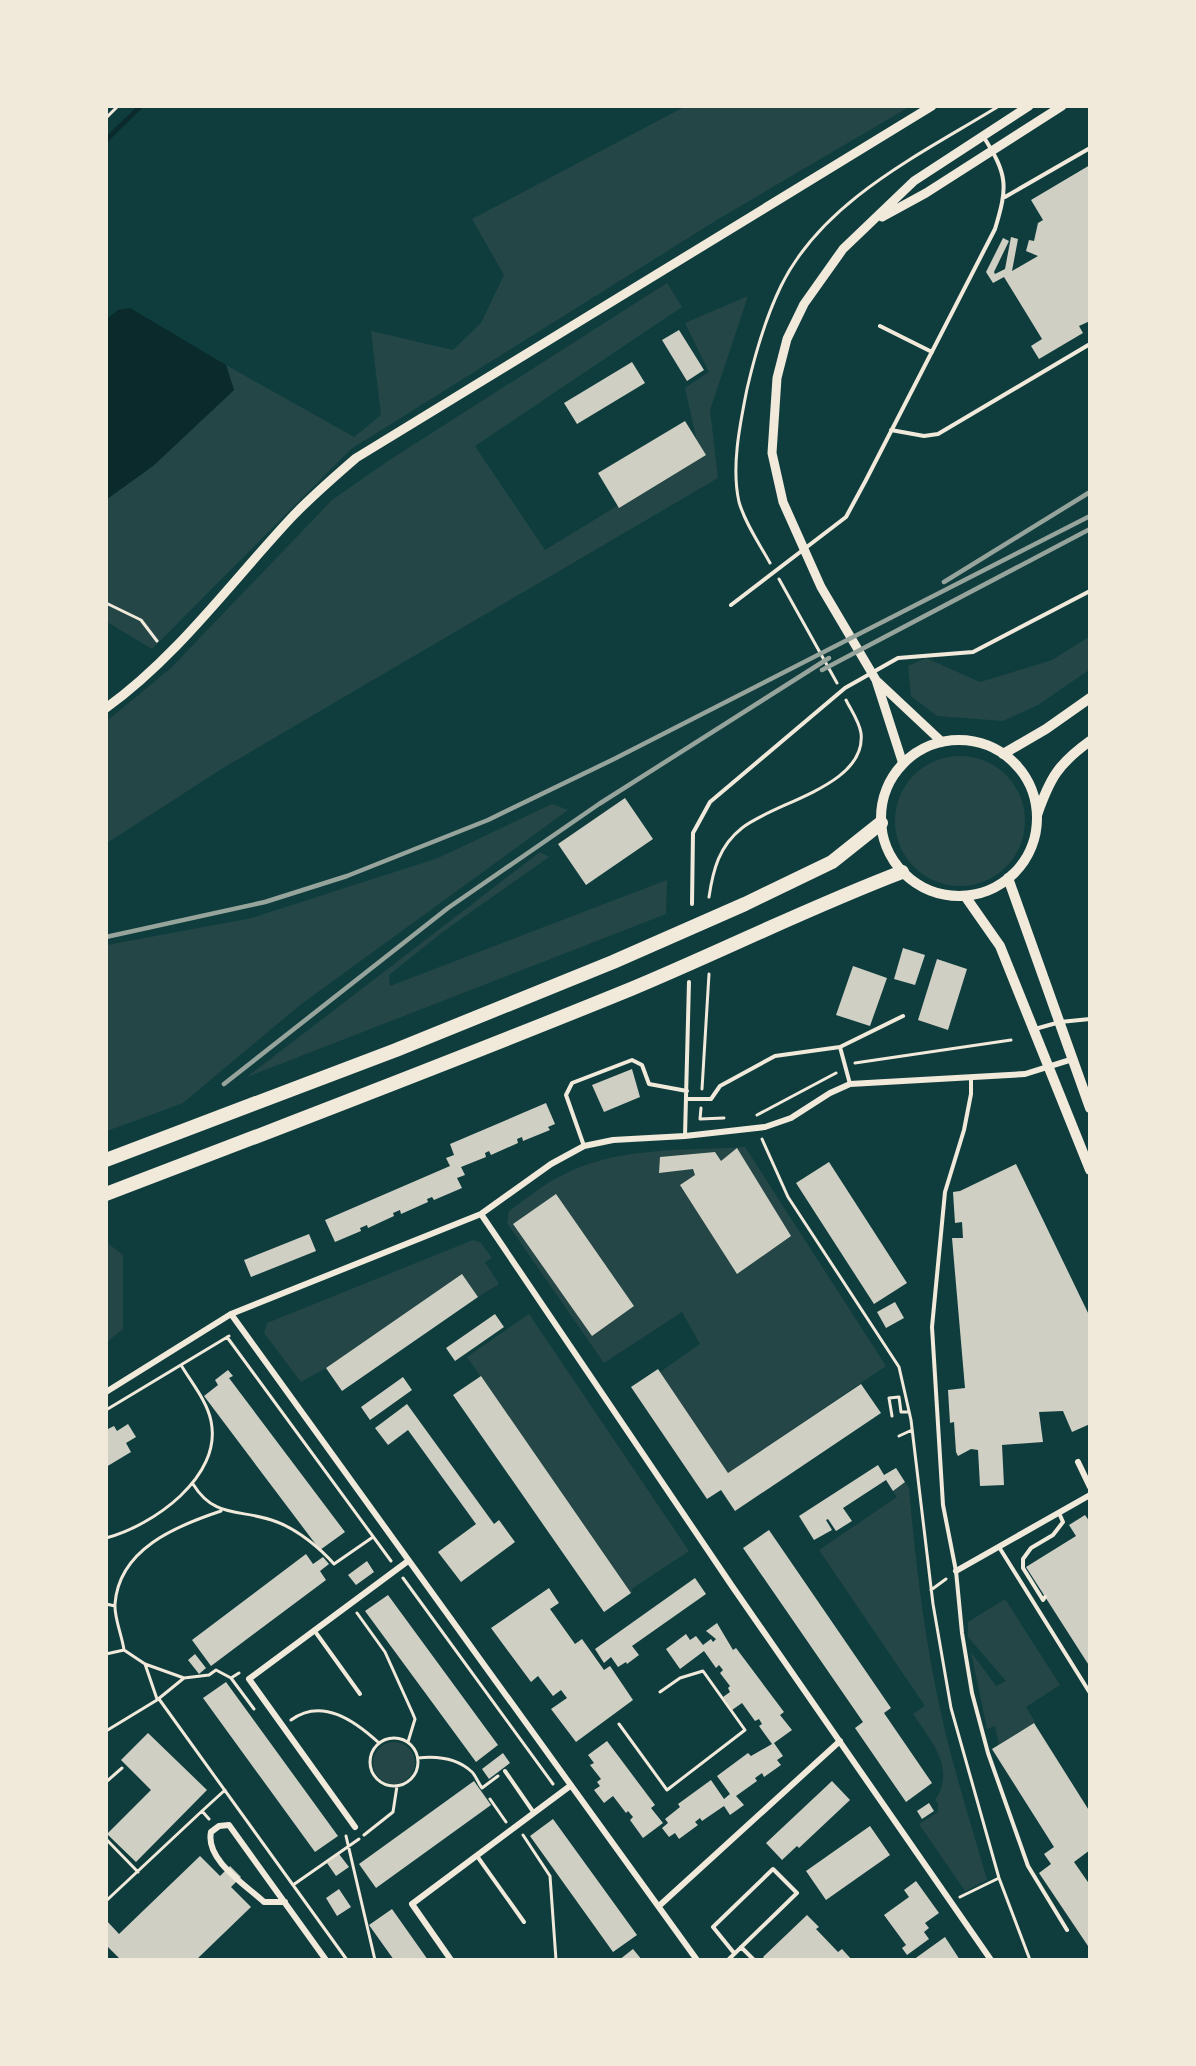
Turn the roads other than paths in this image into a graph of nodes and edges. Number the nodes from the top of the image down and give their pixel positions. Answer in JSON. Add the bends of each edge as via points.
{"nodes":[{"id":1,"x":932,"y":106,"type":"edge"},
{"id":2,"x":1029,"y":106,"type":"edge"},
{"id":3,"x":1062,"y":106,"type":"edge"},
{"id":4,"x":982,"y":136,"type":"junction"},
{"id":5,"x":1089,"y":148,"type":"edge"},
{"id":6,"x":992,"y":151,"type":"junction"},
{"id":7,"x":1005,"y":197,"type":"junction"},
{"id":8,"x":870,"y":224,"type":"junction"},
{"id":9,"x":880,"y":326,"type":"dead end"},
{"id":10,"x":1089,"y":344,"type":"edge"},
{"id":11,"x":932,"y":352,"type":"junction"},
{"id":12,"x":891,"y":430,"type":"junction"},
{"id":13,"x":1089,"y":591,"type":"edge"},
{"id":14,"x":731,"y":605,"type":"dead end"},
{"id":15,"x":876,"y":680,"type":"junction"},
{"id":16,"x":1089,"y":698,"type":"edge"},
{"id":17,"x":106,"y":708,"type":"edge"},
{"id":18,"x":1089,"y":741,"type":"edge"},
{"id":19,"x":942,"y":742,"type":"junction"},
{"id":20,"x":1003,"y":754,"type":"junction"},
{"id":21,"x":903,"y":764,"type":"junction"},
{"id":22,"x":1036,"y":815,"type":"junction"},
{"id":23,"x":881,"y":823,"type":"junction"},
{"id":24,"x":902,"y":872,"type":"junction"},
{"id":25,"x":1008,"y":878,"type":"junction"},
{"id":26,"x":965,"y":896,"type":"junction"},
{"id":27,"x":692,"y":904,"type":"dead end"},
{"id":28,"x":689,"y":982,"type":"dead end"},
{"id":29,"x":903,"y":1016,"type":"dead end"},
{"id":30,"x":1089,"y":1019,"type":"edge"},
{"id":31,"x":1060,"y":1022,"type":"junction"},
{"id":32,"x":1035,"y":1029,"type":"junction"},
{"id":33,"x":840,"y":1047,"type":"junction"},
{"id":34,"x":1073,"y":1059,"type":"junction"},
{"id":35,"x":1048,"y":1069,"type":"junction"},
{"id":36,"x":971,"y":1078,"type":"junction"},
{"id":37,"x":850,"y":1084,"type":"junction"},
{"id":38,"x":687,"y":1091,"type":"junction"},
{"id":39,"x":686,"y":1099,"type":"junction"},
{"id":40,"x":1089,"y":1108,"type":"edge"},
{"id":41,"x":685,"y":1136,"type":"junction"},
{"id":42,"x":584,"y":1146,"type":"junction"},
{"id":43,"x":106,"y":1160,"type":"edge"},
{"id":44,"x":1089,"y":1170,"type":"edge"},
{"id":45,"x":106,"y":1194,"type":"edge"},
{"id":46,"x":481,"y":1214,"type":"junction"},
{"id":47,"x":231,"y":1314,"type":"junction"},
{"id":48,"x":106,"y":1392,"type":"edge"},
{"id":49,"x":1078,"y":1462,"type":"dead end"},
{"id":50,"x":1089,"y":1487,"type":"edge"},
{"id":51,"x":1089,"y":1495,"type":"edge"},
{"id":52,"x":1059,"y":1512,"type":"junction"},
{"id":53,"x":999,"y":1547,"type":"junction"},
{"id":54,"x":408,"y":1561,"type":"junction"},
{"id":55,"x":956,"y":1571,"type":"junction"},
{"id":56,"x":1046,"y":1597,"type":"dead end"},
{"id":57,"x":314,"y":1629,"type":"junction"},
{"id":58,"x":1089,"y":1692,"type":"edge"},
{"id":59,"x":360,"y":1694,"type":"dead end"},
{"id":60,"x":840,"y":1741,"type":"junction"},
{"id":61,"x":504,"y":1771,"type":"road end"},
{"id":62,"x":570,"y":1786,"type":"junction"},
{"id":63,"x":534,"y":1813,"type":"junction"},
{"id":64,"x":355,"y":1827,"type":"dead end"},
{"id":65,"x":477,"y":1856,"type":"junction"},
{"id":66,"x":285,"y":1902,"type":"junction"},
{"id":67,"x":659,"y":1906,"type":"junction"},
{"id":68,"x":524,"y":1922,"type":"dead end"},
{"id":69,"x":1067,"y":1930,"type":"dead end"},
{"id":70,"x":741,"y":1947,"type":"junction"},
{"id":71,"x":734,"y":1953,"type":"junction"},
{"id":72,"x":326,"y":1959,"type":"edge"},
{"id":73,"x":451,"y":1959,"type":"edge"},
{"id":74,"x":697,"y":1959,"type":"edge"},
{"id":75,"x":728,"y":1959,"type":"edge"},
{"id":76,"x":754,"y":1959,"type":"edge"},
{"id":77,"x":991,"y":1959,"type":"edge"}],
"edges":[{"from":1,"to":17,"type":"street","via":[[356,458],[294,516],[180,641]]},
{"from":2,"to":4,"type":"street"},
{"from":3,"to":6,"type":"street"},
{"from":4,"to":6,"type":"lane"},
{"from":4,"to":8,"type":"street","via":[[914,181]]},
{"from":5,"to":7,"type":"lane"},
{"from":6,"to":7,"type":"lane","via":[[1004,173]]},
{"from":6,"to":8,"type":"street"},
{"from":7,"to":11,"type":"lane","via":[[995,229]]},
{"from":8,"to":15,"type":"street","via":[[843,249],[820,279],[787,339],[777,378],[772,453],[783,502],[821,587]]},
{"from":9,"to":11,"type":"lane"},
{"from":10,"to":12,"type":"lane","via":[[938,434],[924,436]]},
{"from":11,"to":12,"type":"lane"},
{"from":12,"to":14,"type":"lane","via":[[846,517]]},
{"from":13,"to":27,"type":"lane","via":[[973,652],[898,658],[845,688],[710,802],[693,833]]},
{"from":15,"to":19,"type":"street"},
{"from":15,"to":21,"type":"street"},
{"from":16,"to":20,"type":"main road"},
{"from":18,"to":22,"type":"main road","via":[[1065,758],[1047,786]]},
{"from":19,"to":20,"type":"main road","via":[[984,744]]},
{"from":19,"to":21,"type":"main road","via":[[920,750]]},
{"from":20,"to":22,"type":"main road","via":[[1020,770],[1032,791]]},
{"from":21,"to":23,"type":"main road","via":[[885,791]]},
{"from":22,"to":25,"type":"main road","via":[[1030,850]]},
{"from":23,"to":24,"type":"main road","via":[[884,841]]},
{"from":23,"to":43,"type":"highway","via":[[832,862],[624,958]]},
{"from":24,"to":26,"type":"main road","via":[[924,888]]},
{"from":24,"to":45,"type":"highway","via":[[411,1078]]},
{"from":25,"to":26,"type":"main road","via":[[980,893]]},
{"from":25,"to":31,"type":"main road"},
{"from":26,"to":32,"type":"main road","via":[[1000,946]]},
{"from":28,"to":38,"type":"lane"},
{"from":29,"to":33,"type":"lane"},
{"from":30,"to":31,"type":"lane"},
{"from":31,"to":32,"type":"lane"},
{"from":31,"to":34,"type":"main road"},
{"from":32,"to":35,"type":"main road"},
{"from":33,"to":37,"type":"lane"},
{"from":33,"to":39,"type":"lane","via":[[775,1056],[720,1086],[711,1099]]},
{"from":34,"to":35,"type":"street"},
{"from":34,"to":40,"type":"main road"},
{"from":35,"to":36,"type":"street"},
{"from":35,"to":44,"type":"main road"},
{"from":36,"to":37,"type":"street"},
{"from":36,"to":55,"type":"lane","via":[[964,1130],[945,1192],[932,1327],[943,1505]]},
{"from":37,"to":41,"type":"street","via":[[791,1118],[765,1127]]},
{"from":38,"to":39,"type":"lane"},
{"from":38,"to":42,"type":"lane","via":[[650,1084],[642,1065],[632,1060],[572,1083],[566,1095]]},
{"from":39,"to":41,"type":"lane"},
{"from":41,"to":42,"type":"street","via":[[613,1140]]},
{"from":42,"to":46,"type":"street","via":[[551,1164]]},
{"from":46,"to":47,"type":"street"},
{"from":46,"to":60,"type":"street"},
{"from":47,"to":48,"type":"street"},
{"from":47,"to":54,"type":"street"},
{"from":49,"to":50,"type":"street"},
{"from":51,"to":52,"type":"street"},
{"from":52,"to":53,"type":"street"},
{"from":52,"to":56,"type":"lane","via":[[1063,1522],[1053,1535],[1030,1548],[1023,1559],[1023,1568],[1043,1600]]},
{"from":53,"to":55,"type":"street"},
{"from":53,"to":58,"type":"lane"},
{"from":54,"to":57,"type":"street"},
{"from":54,"to":62,"type":"street"},
{"from":55,"to":69,"type":"lane","via":[[972,1693],[988,1753],[1028,1866]]},
{"from":57,"to":59,"type":"lane"},
{"from":57,"to":64,"type":"street","via":[[249,1679]]},
{"from":60,"to":67,"type":"street"},
{"from":60,"to":77,"type":"street"},
{"from":61,"to":63,"type":"lane"},
{"from":62,"to":63,"type":"street"},
{"from":62,"to":67,"type":"street"},
{"from":63,"to":65,"type":"street"},
{"from":65,"to":68,"type":"lane"},
{"from":65,"to":73,"type":"street","via":[[412,1904]]},
{"from":66,"to":66,"type":"street","via":[[264,1902],[219,1860],[210,1840],[212,1832],[219,1826],[229,1826]]},
{"from":66,"to":72,"type":"street"},
{"from":67,"to":74,"type":"street"},
{"from":70,"to":71,"type":"lane"},
{"from":70,"to":71,"type":"lane","via":[[797,1893],[773,1869],[713,1927]]},
{"from":70,"to":76,"type":"lane"},
{"from":71,"to":75,"type":"lane"}]}
